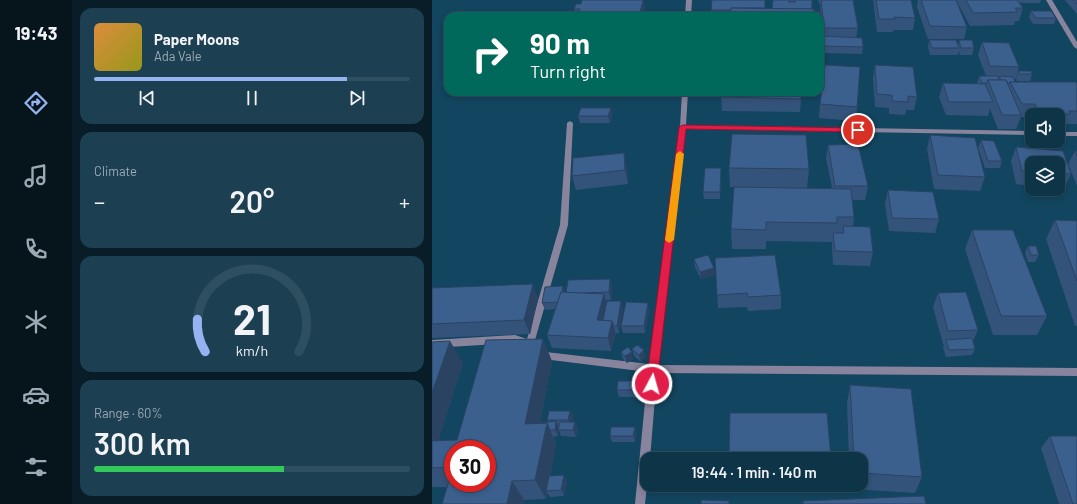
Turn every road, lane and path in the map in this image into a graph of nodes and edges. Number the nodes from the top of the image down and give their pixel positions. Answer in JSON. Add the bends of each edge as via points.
{"nodes":[{"id":1,"x":689,"y":0,"type":"edge"},
{"id":2,"x":1049,"y":0,"type":"edge"},
{"id":3,"x":688,"y":12,"type":"edge"},
{"id":4,"x":1077,"y":47,"type":"edge"},
{"id":5,"x":684,"y":96,"type":"edge"},
{"id":6,"x":570,"y":122,"type":"dead end"},
{"id":7,"x":683,"y":127,"type":"junction"},
{"id":8,"x":1025,"y":133,"type":"edge"},
{"id":9,"x":1065,"y":134,"type":"edge"},
{"id":10,"x":1077,"y":134,"type":"edge"},
{"id":11,"x":432,"y":344,"type":"edge"},
{"id":12,"x":530,"y":344,"type":"junction"},
{"id":13,"x":653,"y":369,"type":"junction"},
{"id":14,"x":1077,"y":372,"type":"edge"},
{"id":15,"x":640,"y":504,"type":"edge"}],
"edges":[{"from":1,"to":3,"type":"street"},
{"from":2,"to":4,"type":"street"},
{"from":5,"to":7,"type":"street"},
{"from":6,"to":12,"type":"street","via":[[564,225]]},
{"from":7,"to":8,"type":"street"},
{"from":7,"to":13,"type":"street"},
{"from":9,"to":10,"type":"street"},
{"from":11,"to":12,"type":"street","via":[[515,339]]},
{"from":12,"to":13,"type":"street","via":[[536,346],[543,355]]},
{"from":13,"to":14,"type":"street"},
{"from":13,"to":15,"type":"street"}]}
